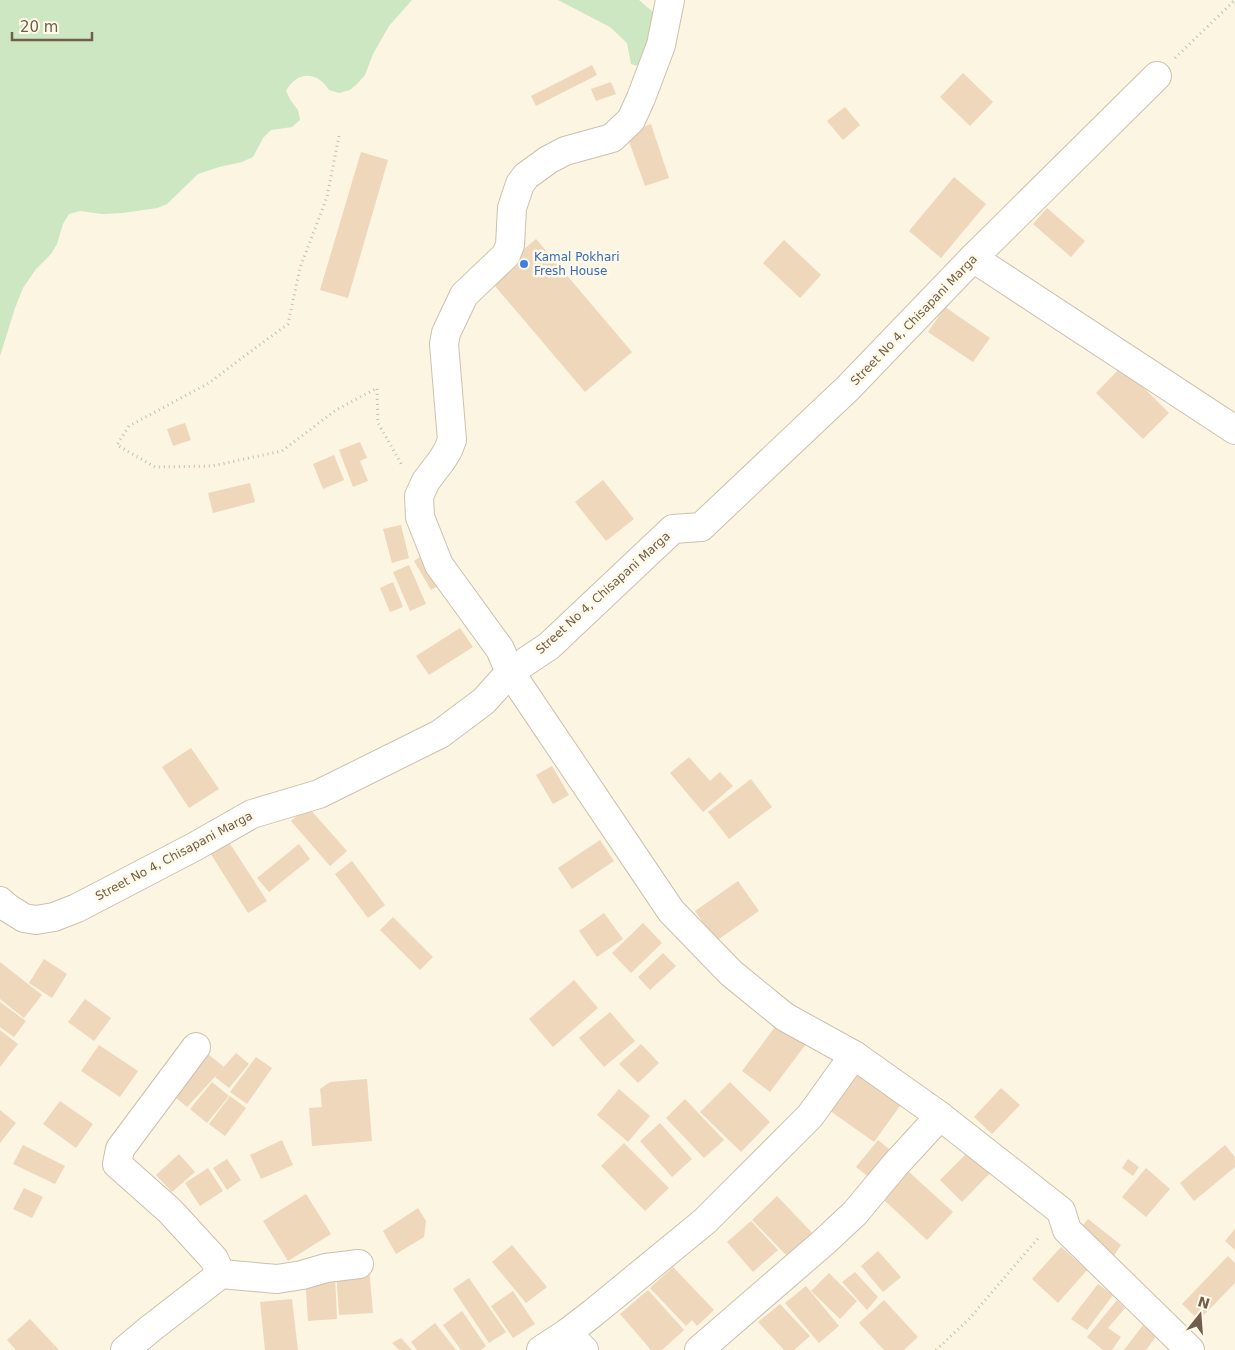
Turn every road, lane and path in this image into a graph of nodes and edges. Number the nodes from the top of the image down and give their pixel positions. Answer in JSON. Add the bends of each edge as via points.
{"nodes":[{"id":1,"x":670,"y":0,"type":"edge"},
{"id":2,"x":1235,"y":0,"type":"edge"},
{"id":3,"x":1157,"y":76,"type":"joint"},
{"id":4,"x":339,"y":136,"type":"dead end"},
{"id":5,"x":973,"y":258,"type":"junction"},
{"id":6,"x":1235,"y":430,"type":"edge"},
{"id":7,"x":405,"y":472,"type":"dead end"},
{"id":8,"x":510,"y":672,"type":"junction"},
{"id":9,"x":3,"y":911,"type":"edge"},
{"id":10,"x":196,"y":1047,"type":"dead end"},
{"id":11,"x":854,"y":1055,"type":"junction"},
{"id":12,"x":940,"y":1116,"type":"junction"},
{"id":13,"x":1061,"y":1211,"type":"junction"},
{"id":14,"x":359,"y":1264,"type":"dead end"},
{"id":15,"x":221,"y":1274,"type":"junction"},
{"id":16,"x":576,"y":1341,"type":"edge"},
{"id":17,"x":125,"y":1350,"type":"edge"},
{"id":18,"x":541,"y":1350,"type":"edge"},
{"id":19,"x":699,"y":1350,"type":"edge"},
{"id":20,"x":936,"y":1350,"type":"edge"},
{"id":21,"x":1190,"y":1350,"type":"edge"}],
"edges":[{"from":1,"to":8,"type":"street","via":[[662,45],[631,120],[612,138],[565,152],[526,176],[512,208],[510,245],[506,255],[464,295],[446,334],[444,344],[452,440],[419,496],[420,517],[439,565],[500,649]]},
{"from":2,"to":3,"type":"path"},
{"from":3,"to":5,"type":"street","name":"Street No 4, Chisapani Marga"},
{"from":4,"to":7,"type":"path","via":[[327,197],[300,268],[288,324],[209,383],[129,426],[117,445],[155,467],[212,466],[282,451],[336,410],[377,388],[378,423]]},
{"from":5,"to":6,"type":"street"},
{"from":5,"to":8,"type":"street","name":"Street No 4, Chisapani Marga","via":[[848,388],[700,527],[673,529],[549,646]]},
{"from":8,"to":9,"type":"street","name":"Street No 4, Chisapani Marga","via":[[484,701],[440,734],[319,794],[252,814],[77,908],[54,917],[36,920]]},
{"from":8,"to":11,"type":"street","via":[[671,911],[731,973],[785,1017]]},
{"from":10,"to":15,"type":"street","via":[[120,1149],[117,1164],[170,1211],[214,1259]]},
{"from":11,"to":12,"type":"street"},
{"from":11,"to":16,"type":"street","via":[[810,1116],[705,1221]]},
{"from":12,"to":13,"type":"street"},
{"from":12,"to":19,"type":"street","via":[[855,1213]]},
{"from":13,"to":20,"type":"path","via":[[969,1319]]},
{"from":13,"to":21,"type":"street","via":[[1067,1230]]},
{"from":14,"to":15,"type":"street","via":[[277,1279]]},
{"from":15,"to":17,"type":"street"},
{"from":16,"to":18,"type":"street"}]}
